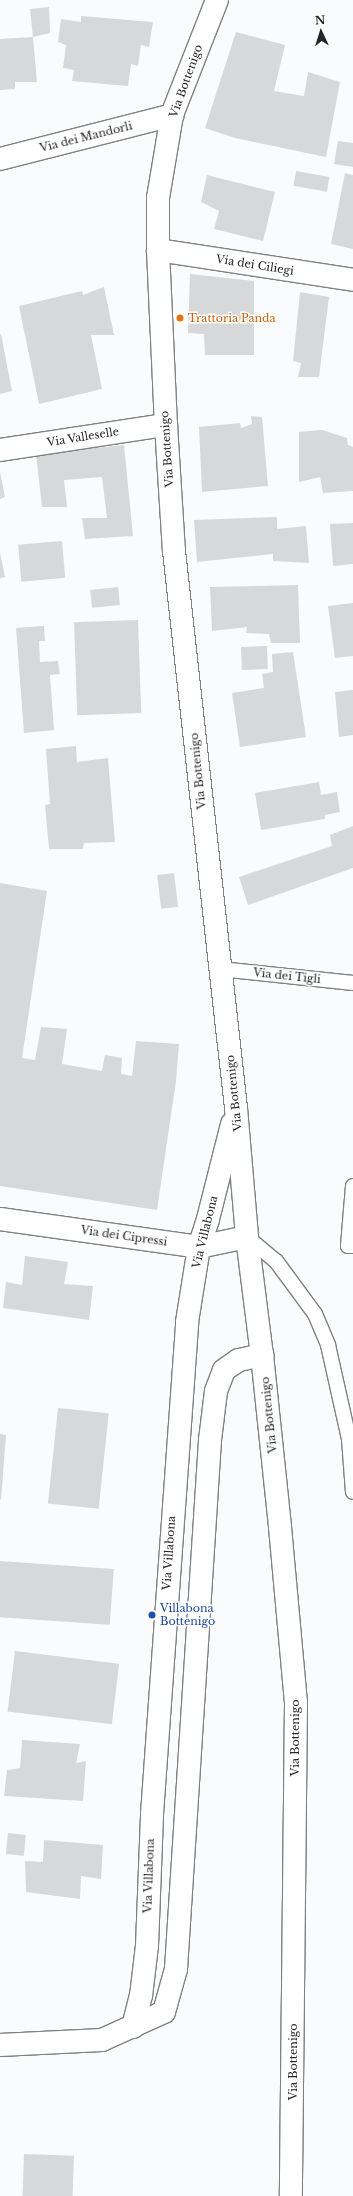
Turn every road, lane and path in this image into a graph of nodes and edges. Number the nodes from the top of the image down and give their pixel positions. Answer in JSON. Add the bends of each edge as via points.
{"nodes":[{"id":1,"x":217,"y":0,"type":"edge"},
{"id":2,"x":172,"y":115,"type":"junction"},
{"id":3,"x":0,"y":159,"type":"edge"},
{"id":4,"x":158,"y":250,"type":"junction"},
{"id":5,"x":353,"y":280,"type":"edge"},
{"id":6,"x":166,"y":425,"type":"junction"},
{"id":7,"x":0,"y":450,"type":"edge"},
{"id":8,"x":220,"y":970,"type":"junction"},
{"id":9,"x":353,"y":983,"type":"edge"},
{"id":10,"x":236,"y":1108,"type":"junction"},
{"id":11,"x":353,"y":1186,"type":"edge"},
{"id":12,"x":0,"y":1218,"type":"edge"},
{"id":13,"x":247,"y":1237,"type":"junction"},
{"id":14,"x":353,"y":1246,"type":"edge"},
{"id":15,"x":199,"y":1247,"type":"junction"},
{"id":16,"x":262,"y":1355,"type":"junction"},
{"id":17,"x":353,"y":1492,"type":"edge"},
{"id":18,"x":133,"y":2027,"type":"junction"},
{"id":19,"x":0,"y":2045,"type":"edge"},
{"id":20,"x":292,"y":2196,"type":"edge"}],
"edges":[{"from":1,"to":2,"type":"street","name":"Via Bottenigo"},
{"from":2,"to":3,"type":"street","name":"Via dei Mandorli"},
{"from":2,"to":4,"type":"street","name":"Via Bottenigo","via":[[158,198]]},
{"from":4,"to":5,"type":"street","name":"Via dei Ciliegi"},
{"from":4,"to":6,"type":"street","name":"Via Bottenigo"},
{"from":6,"to":7,"type":"street","name":"Via Valleselle"},
{"from":6,"to":8,"type":"street","name":"Via Bottenigo","via":[[174,551]]},
{"from":8,"to":9,"type":"lane","name":"Via dei Tigli"},
{"from":8,"to":10,"type":"street","name":"Via Bottenigo"},
{"from":10,"to":13,"type":"street","name":"Via Bottenigo"},
{"from":10,"to":15,"type":"street","name":"Via Villabona"},
{"from":11,"to":14,"type":"lane","via":[[348,1246]]},
{"from":12,"to":15,"type":"street","name":"Via dei Cipressi"},
{"from":13,"to":15,"type":"street","name":"Via dei Cipressi"},
{"from":13,"to":16,"type":"street","name":"Via Bottenigo"},
{"from":13,"to":17,"type":"lane","via":[[276,1261],[315,1314],[328,1345],[349,1439]]},
{"from":15,"to":18,"type":"street","name":"Via Villabona","via":[[187,1322],[172,1507],[152,1814],[147,1946],[141,1996]]},
{"from":16,"to":18,"type":"street","via":[[239,1360],[224,1370],[216,1391],[210,1440],[176,1969],[164,2012]]},
{"from":16,"to":20,"type":"street","name":"Via Bottenigo","via":[[296,1704]]},
{"from":18,"to":19,"type":"street","via":[[102,2040]]}]}
